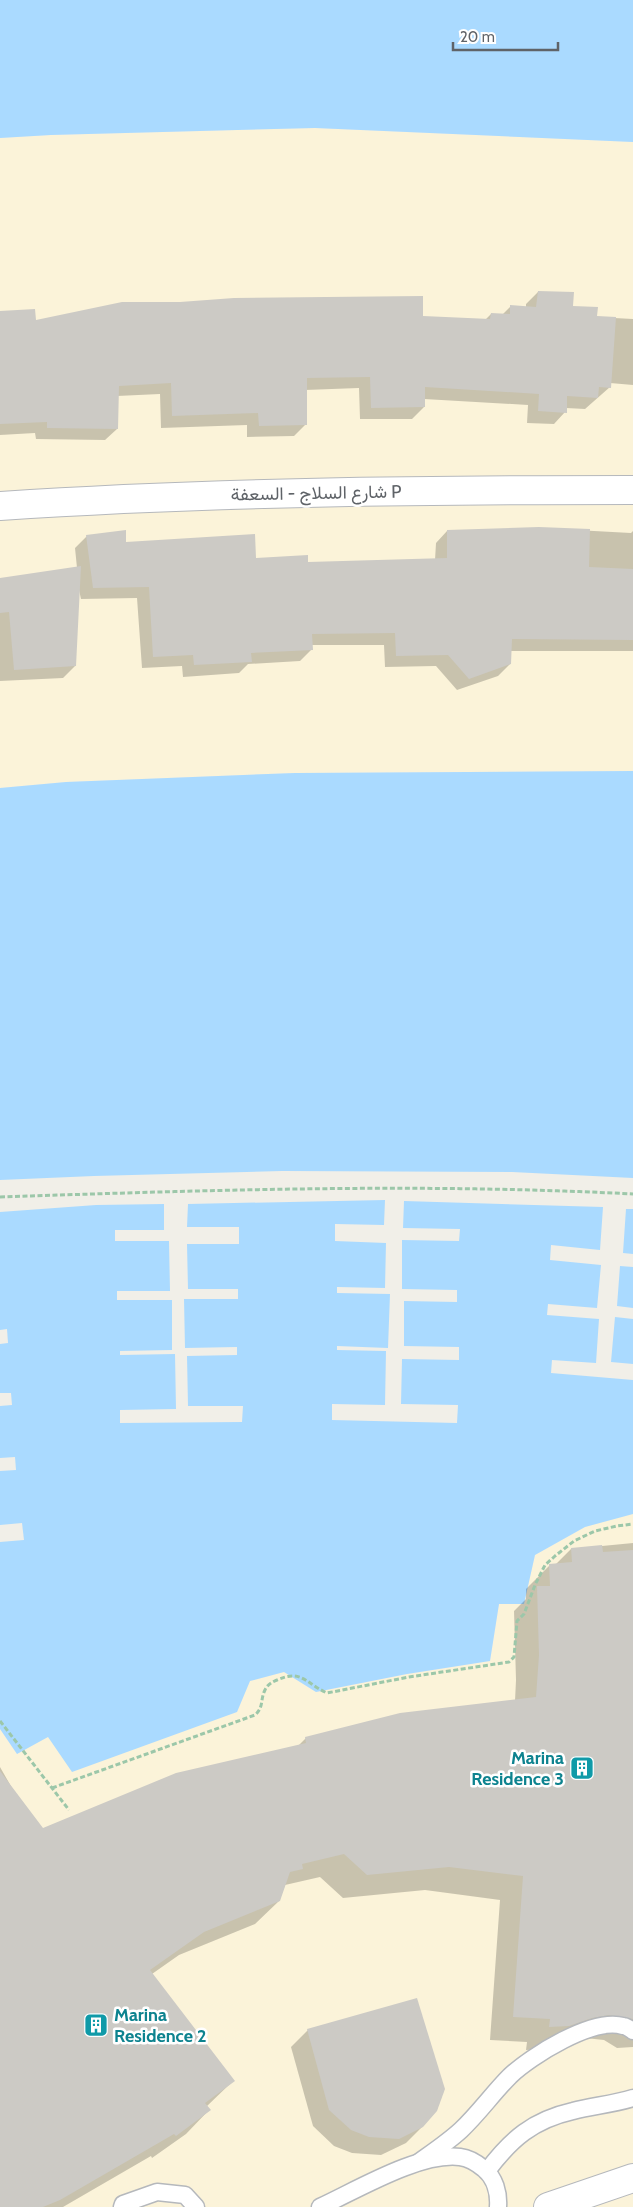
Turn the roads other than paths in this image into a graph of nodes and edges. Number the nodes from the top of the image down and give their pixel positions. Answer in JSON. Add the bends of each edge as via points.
{"nodes":[{"id":1,"x":633,"y":490,"type":"edge"},
{"id":2,"x":0,"y":506,"type":"edge"},
{"id":3,"x":633,"y":2031,"type":"edge"},
{"id":4,"x":633,"y":2098,"type":"edge"},
{"id":5,"x":418,"y":2162,"type":"junction"},
{"id":6,"x":487,"y":2171,"type":"junction"},
{"id":7,"x":633,"y":2178,"type":"edge"},
{"id":8,"x":122,"y":2207,"type":"edge"},
{"id":9,"x":196,"y":2207,"type":"edge"},
{"id":10,"x":320,"y":2207,"type":"edge"},
{"id":11,"x":498,"y":2207,"type":"edge"},
{"id":12,"x":548,"y":2207,"type":"edge"}],
"edges":[{"from":1,"to":2,"type":"street","name":"شارع السلاج - السعفة P","via":[[264,494]]},
{"from":3,"to":5,"type":"lane","via":[[622,2025],[607,2025],[548,2048],[510,2077],[459,2132]]},
{"from":4,"to":6,"type":"lane","via":[[547,2118],[503,2149]]},
{"from":5,"to":6,"type":"lane","via":[[460,2157]]},
{"from":5,"to":10,"type":"lane"},
{"from":6,"to":11,"type":"lane","via":[[495,2183]]},
{"from":7,"to":12,"type":"street"},
{"from":8,"to":9,"type":"lane","via":[[158,2192],[185,2195]]}]}
